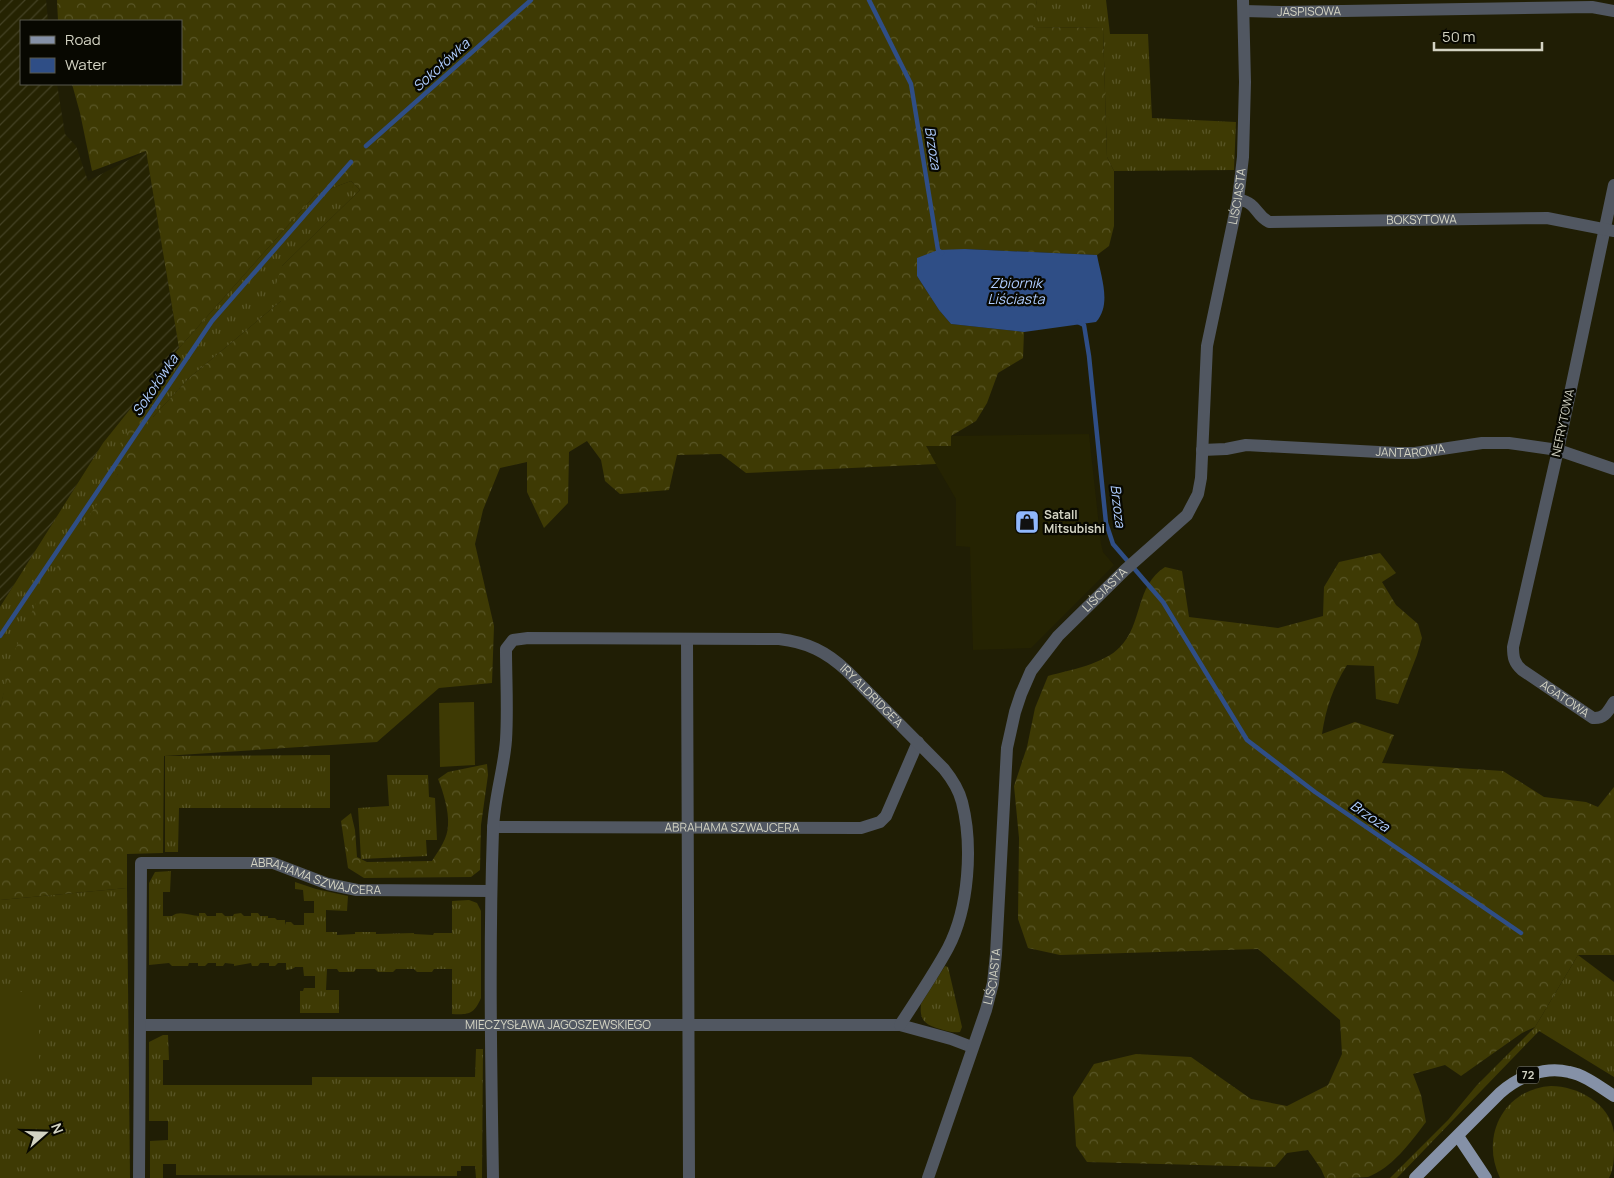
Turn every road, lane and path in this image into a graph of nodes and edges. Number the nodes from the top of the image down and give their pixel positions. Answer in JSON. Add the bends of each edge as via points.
{"nodes":[{"id":1,"x":1535,"y":4,"type":"edge"},
{"id":2,"x":1244,"y":6,"type":"edge"},
{"id":3,"x":1614,"y":11,"type":"edge"},
{"id":4,"x":1614,"y":185,"type":"edge"},
{"id":5,"x":1238,"y":199,"type":"junction"},
{"id":6,"x":1609,"y":230,"type":"edge"},
{"id":7,"x":1202,"y":450,"type":"junction"},
{"id":8,"x":1558,"y":450,"type":"junction"},
{"id":9,"x":1614,"y":469,"type":"edge"},
{"id":10,"x":687,"y":638,"type":"junction"},
{"id":11,"x":1514,"y":662,"type":"joint"},
{"id":12,"x":1614,"y":702,"type":"edge"},
{"id":13,"x":918,"y":742,"type":"junction"},
{"id":14,"x":493,"y":827,"type":"junction"},
{"id":15,"x":688,"y":827,"type":"junction"},
{"id":16,"x":491,"y":891,"type":"junction"},
{"id":17,"x":140,"y":1024,"type":"junction"},
{"id":18,"x":491,"y":1024,"type":"junction"},
{"id":19,"x":688,"y":1025,"type":"junction"},
{"id":20,"x":900,"y":1025,"type":"junction"},
{"id":21,"x":972,"y":1047,"type":"junction"},
{"id":22,"x":1614,"y":1096,"type":"edge"},
{"id":23,"x":1458,"y":1136,"type":"junction"},
{"id":24,"x":139,"y":1178,"type":"edge"},
{"id":25,"x":493,"y":1178,"type":"edge"},
{"id":26,"x":689,"y":1178,"type":"edge"},
{"id":27,"x":928,"y":1178,"type":"edge"},
{"id":28,"x":1415,"y":1178,"type":"edge"},
{"id":29,"x":1486,"y":1178,"type":"edge"}],
"edges":[{"from":1,"to":2,"type":"street","name":"JASPISOWA","via":[[1281,12]]},
{"from":1,"to":3,"type":"street","name":"JASPISOWA"},
{"from":2,"to":5,"type":"street","name":"LIŚCIASTA","via":[[1243,158]]},
{"from":4,"to":6,"type":"street","name":"NEFRYTOWA"},
{"from":5,"to":6,"type":"street","name":"BOKSYTOWA","via":[[1252,204],[1269,222],[1547,218]]},
{"from":5,"to":7,"type":"street","name":"LIŚCIASTA","via":[[1207,346]]},
{"from":6,"to":8,"type":"street","name":"NEFRYTOWA"},
{"from":7,"to":8,"type":"street","name":"JANTAROWA","via":[[1246,445],[1415,453],[1496,442]]},
{"from":7,"to":21,"type":"street","name":"LIŚCIASTA","via":[[1199,486],[1187,515],[1058,636],[1031,671],[1015,712],[1007,748],[996,966],[986,1010]]},
{"from":8,"to":9,"type":"street","name":"JANTAROWA"},
{"from":8,"to":11,"type":"street","name":"NEFRYTOWA","via":[[1513,647]]},
{"from":10,"to":13,"type":"street","name":"IRY ALDRIDGE’A","via":[[779,639],[816,648],[842,666]]},
{"from":10,"to":14,"type":"street","name":"IRY ALDRIDGE’A","via":[[517,638],[510,642],[506,649],[506,741]]},
{"from":10,"to":15,"type":"street"},
{"from":11,"to":12,"type":"street","name":"AGATOWA","via":[[1593,718],[1604,716]]},
{"from":13,"to":15,"type":"street","name":"ABRAHAMA SZWAJCERA","via":[[886,816],[872,825],[861,828]]},
{"from":13,"to":20,"type":"street","name":"IRY ALDRIDGE’A","via":[[949,775],[962,800],[967,848],[966,878],[960,914],[948,948]]},
{"from":14,"to":15,"type":"street","name":"ABRAHAMA SZWAJCERA"},
{"from":14,"to":16,"type":"street"},
{"from":15,"to":19,"type":"street"},
{"from":16,"to":17,"type":"street","name":"ABRAHAMA SZWAJCERA","via":[[357,890],[328,884],[272,862],[141,863]]},
{"from":16,"to":18,"type":"street"},
{"from":17,"to":18,"type":"street","name":"MIECZYSŁAWA JAGOSZEWSKIEGO"},
{"from":17,"to":24,"type":"street"},
{"from":18,"to":19,"type":"street","name":"MIECZYSŁAWA JAGOSZEWSKIEGO"},
{"from":18,"to":25,"type":"street"},
{"from":19,"to":20,"type":"street","name":"MIECZYSŁAWA JAGOSZEWSKIEGO"},
{"from":19,"to":26,"type":"street"},
{"from":20,"to":21,"type":"street","name":"MIECZYSŁAWA JAGOSZEWSKIEGO"},
{"from":21,"to":27,"type":"street","name":"LIŚCIASTA"},
{"from":22,"to":23,"type":"main road","number":"72","via":[[1568,1071],[1535,1073],[1509,1085]]},
{"from":23,"to":28,"type":"main road","number":"72"},
{"from":23,"to":29,"type":"main road"}]}
